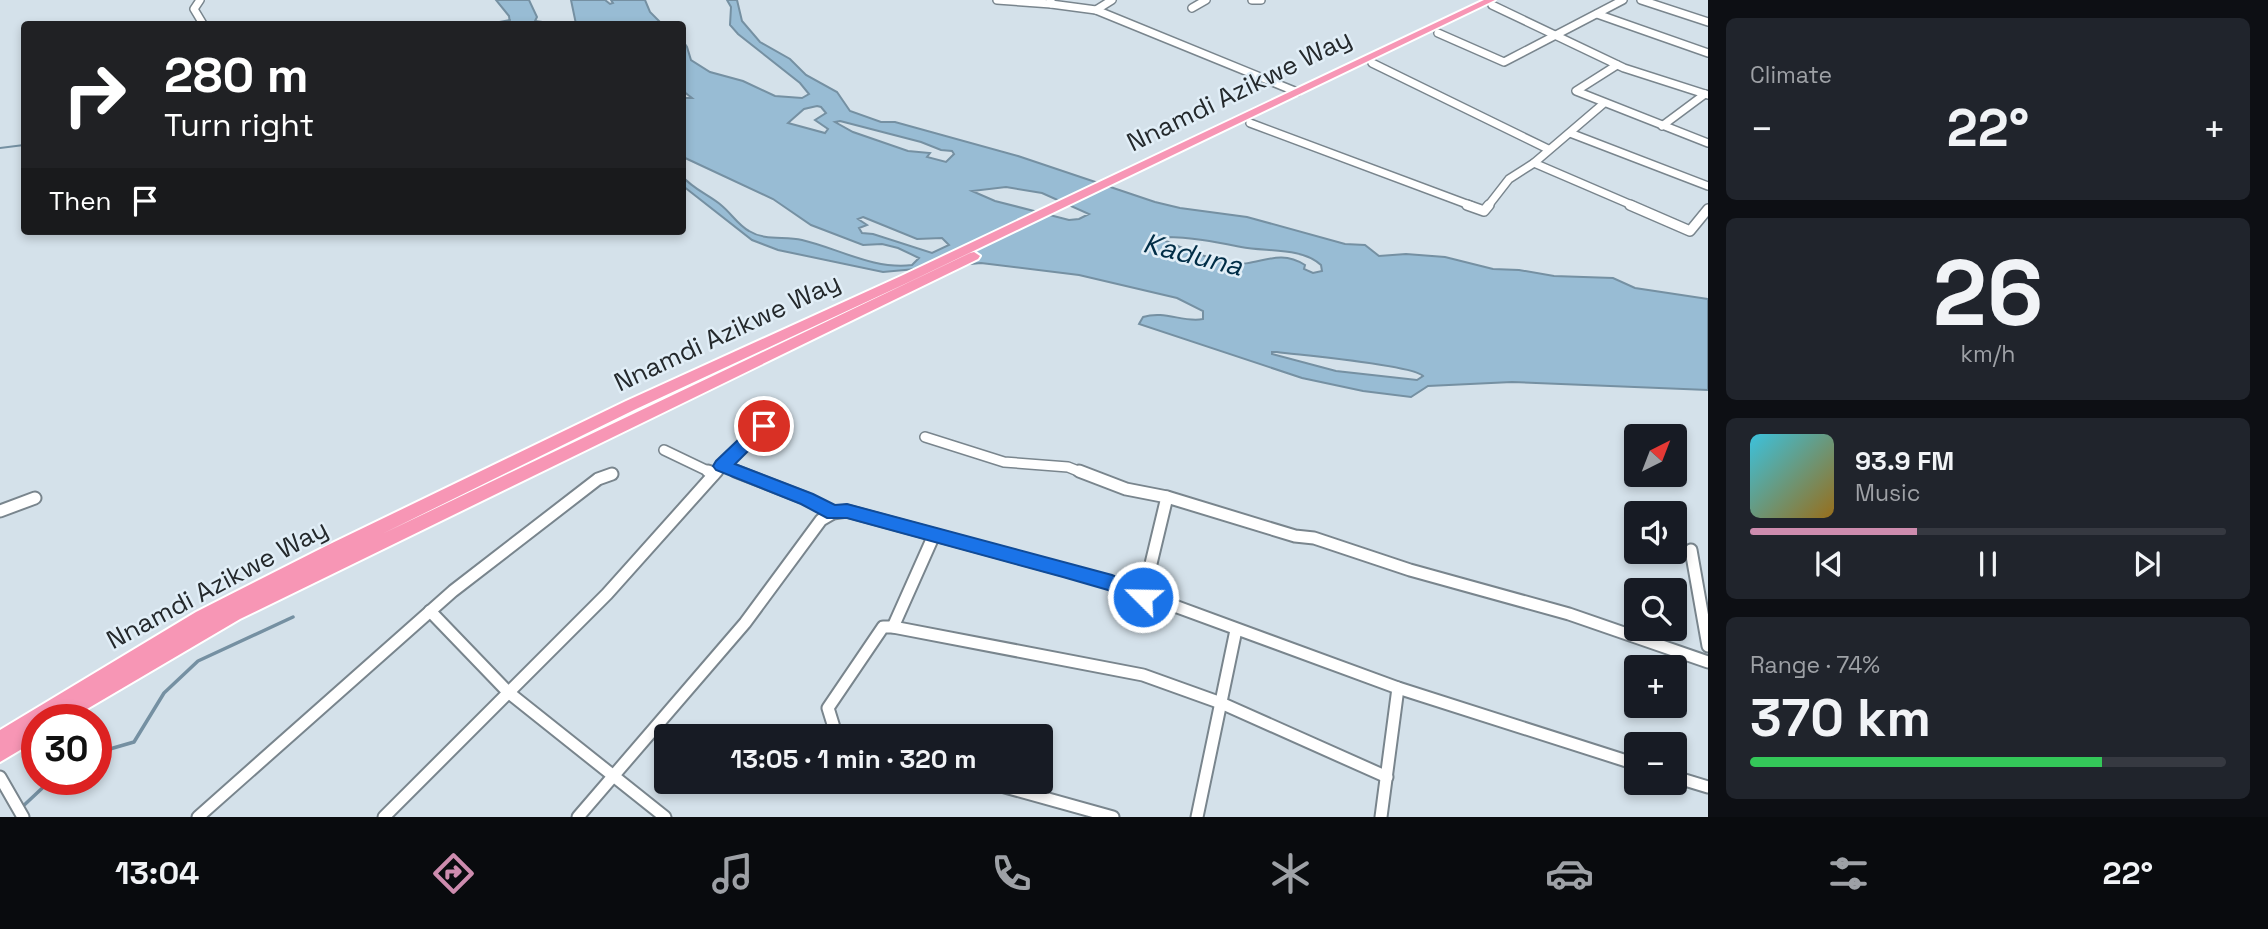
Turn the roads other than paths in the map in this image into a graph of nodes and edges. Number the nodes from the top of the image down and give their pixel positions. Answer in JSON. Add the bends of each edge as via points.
{"nodes":[{"id":1,"x":200,"y":0,"type":"edge"},
{"id":2,"x":997,"y":0,"type":"edge"},
{"id":3,"x":1112,"y":0,"type":"edge"},
{"id":4,"x":1206,"y":0,"type":"edge"},
{"id":5,"x":1252,"y":0,"type":"edge"},
{"id":6,"x":1261,"y":0,"type":"edge"},
{"id":7,"x":1623,"y":0,"type":"edge"},
{"id":8,"x":1642,"y":0,"type":"edge"},
{"id":9,"x":1663,"y":0,"type":"edge"},
{"id":10,"x":1651,"y":1,"type":"edge"},
{"id":11,"x":1051,"y":2,"type":"edge"},
{"id":12,"x":1495,"y":2,"type":"edge"},
{"id":13,"x":1192,"y":8,"type":"dead end"},
{"id":14,"x":1096,"y":10,"type":"junction"},
{"id":15,"x":1597,"y":14,"type":"junction"},
{"id":16,"x":201,"y":21,"type":"edge"},
{"id":17,"x":1708,"y":22,"type":"edge"},
{"id":18,"x":1438,"y":33,"type":"junction"},
{"id":19,"x":1557,"y":35,"type":"junction"},
{"id":20,"x":1708,"y":53,"type":"edge"},
{"id":21,"x":1372,"y":63,"type":"junction"},
{"id":22,"x":1617,"y":65,"type":"junction"},
{"id":23,"x":1297,"y":92,"type":"junction"},
{"id":24,"x":1707,"y":94,"type":"edge"},
{"id":25,"x":1603,"y":104,"type":"junction"},
{"id":26,"x":1250,"y":123,"type":"junction"},
{"id":27,"x":1662,"y":126,"type":"junction"},
{"id":28,"x":1570,"y":133,"type":"junction"},
{"id":29,"x":1708,"y":143,"type":"edge"},
{"id":30,"x":1548,"y":149,"type":"junction"},
{"id":31,"x":1534,"y":163,"type":"junction"},
{"id":32,"x":1140,"y":172,"type":"junction"},
{"id":33,"x":1708,"y":186,"type":"edge"},
{"id":34,"x":1708,"y":209,"type":"edge"},
{"id":35,"x":910,"y":282,"type":"junction"},
{"id":36,"x":764,"y":426,"type":"dead end"},
{"id":37,"x":925,"y":437,"type":"dead end"},
{"id":38,"x":664,"y":450,"type":"dead end"},
{"id":39,"x":718,"y":470,"type":"junction"},
{"id":40,"x":612,"y":474,"type":"dead end"},
{"id":41,"x":1167,"y":497,"type":"junction"},
{"id":42,"x":35,"y":498,"type":"dead end"},
{"id":43,"x":0,"y":511,"type":"edge"},
{"id":44,"x":834,"y":513,"type":"junction"},
{"id":45,"x":934,"y":535,"type":"junction"},
{"id":46,"x":1691,"y":550,"type":"dead end"},
{"id":47,"x":1702,"y":589,"type":"edge"},
{"id":48,"x":1143,"y":597,"type":"junction"},
{"id":49,"x":430,"y":611,"type":"junction"},
{"id":50,"x":893,"y":627,"type":"junction"},
{"id":51,"x":1236,"y":630,"type":"junction"},
{"id":52,"x":1708,"y":646,"type":"edge"},
{"id":53,"x":1708,"y":662,"type":"edge"},
{"id":54,"x":1398,"y":688,"type":"junction"},
{"id":55,"x":508,"y":692,"type":"junction"},
{"id":56,"x":80,"y":704,"type":"edge"},
{"id":57,"x":1221,"y":704,"type":"junction"},
{"id":58,"x":834,"y":724,"type":"edge"},
{"id":59,"x":0,"y":740,"type":"edge"},
{"id":60,"x":21,"y":740,"type":"edge"},
{"id":61,"x":0,"y":753,"type":"edge"},
{"id":62,"x":1624,"y":760,"type":"edge"},
{"id":63,"x":615,"y":775,"type":"junction"},
{"id":64,"x":0,"y":777,"type":"edge"},
{"id":65,"x":1387,"y":777,"type":"junction"},
{"id":66,"x":1687,"y":781,"type":"edge"},
{"id":67,"x":1708,"y":788,"type":"edge"},
{"id":68,"x":1030,"y":794,"type":"edge"},
{"id":69,"x":23,"y":817,"type":"edge"},
{"id":70,"x":198,"y":817,"type":"edge"},
{"id":71,"x":384,"y":817,"type":"edge"},
{"id":72,"x":578,"y":817,"type":"edge"},
{"id":73,"x":665,"y":817,"type":"edge"},
{"id":74,"x":1113,"y":817,"type":"edge"},
{"id":75,"x":1197,"y":817,"type":"edge"},
{"id":76,"x":1381,"y":817,"type":"edge"}],
"edges":[{"from":1,"to":16,"type":"street","via":[[194,9]]},
{"from":2,"to":11,"type":"street"},
{"from":3,"to":14,"type":"street"},
{"from":4,"to":13,"type":"street"},
{"from":5,"to":6,"type":"street"},
{"from":7,"to":15,"type":"street"},
{"from":8,"to":10,"type":"street"},
{"from":9,"to":10,"type":"street"},
{"from":10,"to":17,"type":"street"},
{"from":11,"to":14,"type":"street"},
{"from":12,"to":18,"type":"highway","name":"Nnamdi Azikwe Way"},
{"from":12,"to":19,"type":"street"},
{"from":12,"to":23,"type":"highway","name":"Nnamdi Azikwe Way"},
{"from":14,"to":23,"type":"street"},
{"from":15,"to":19,"type":"street"},
{"from":15,"to":20,"type":"street"},
{"from":18,"to":19,"type":"street","via":[[1504,62]]},
{"from":18,"to":21,"type":"highway","name":"Nnamdi Azikwe Way"},
{"from":19,"to":22,"type":"street"},
{"from":21,"to":26,"type":"highway","name":"Nnamdi Azikwe Way"},
{"from":21,"to":30,"type":"street"},
{"from":22,"to":24,"type":"street"},
{"from":22,"to":25,"type":"street","via":[[1576,91]]},
{"from":23,"to":32,"type":"highway","name":"Nnamdi Azikwe Way"},
{"from":24,"to":27,"type":"street"},
{"from":25,"to":27,"type":"street"},
{"from":25,"to":28,"type":"street"},
{"from":26,"to":31,"type":"street","via":[[1484,211],[1509,179]]},
{"from":26,"to":32,"type":"highway","name":"Nnamdi Azikwe Way"},
{"from":27,"to":29,"type":"street"},
{"from":28,"to":30,"type":"street"},
{"from":28,"to":33,"type":"street"},
{"from":30,"to":31,"type":"street"},
{"from":31,"to":34,"type":"street","via":[[1690,231]]},
{"from":32,"to":35,"type":"highway","name":"Nnamdi Azikwe Way"},
{"from":35,"to":56,"type":"highway","name":"Nnamdi Azikwe Way","via":[[234,614]]},
{"from":35,"to":59,"type":"highway","name":"Nnamdi Azikwe Way","via":[[631,405],[270,582],[142,652]]},
{"from":36,"to":39,"type":"street"},
{"from":37,"to":41,"type":"street","via":[[1004,462],[1068,467],[1126,489]]},
{"from":38,"to":39,"type":"street"},
{"from":39,"to":44,"type":"street","via":[[807,499]]},
{"from":39,"to":55,"type":"street","via":[[607,594]]},
{"from":40,"to":49,"type":"street","via":[[598,479]]},
{"from":41,"to":48,"type":"street"},
{"from":41,"to":53,"type":"street","via":[[1569,614]]},
{"from":42,"to":43,"type":"street"},
{"from":44,"to":45,"type":"street","via":[[847,511]]},
{"from":44,"to":63,"type":"street","via":[[821,520],[745,623]]},
{"from":45,"to":48,"type":"street","via":[[1087,576]]},
{"from":45,"to":50,"type":"street"},
{"from":46,"to":47,"type":"street"},
{"from":47,"to":52,"type":"street"},
{"from":48,"to":51,"type":"street"},
{"from":49,"to":55,"type":"street"},
{"from":49,"to":70,"type":"street"},
{"from":50,"to":57,"type":"street","via":[[1143,675]]},
{"from":50,"to":58,"type":"street","via":[[883,627],[836,693],[828,708]]},
{"from":51,"to":54,"type":"street"},
{"from":51,"to":57,"type":"street"},
{"from":54,"to":62,"type":"street"},
{"from":54,"to":65,"type":"street"},
{"from":55,"to":63,"type":"street"},
{"from":55,"to":71,"type":"street"},
{"from":57,"to":65,"type":"street"},
{"from":57,"to":75,"type":"street"},
{"from":60,"to":61,"type":"highway"},
{"from":63,"to":72,"type":"street"},
{"from":63,"to":73,"type":"street"},
{"from":64,"to":69,"type":"street"},
{"from":65,"to":76,"type":"street"},
{"from":66,"to":67,"type":"street"},
{"from":68,"to":74,"type":"street"}]}
